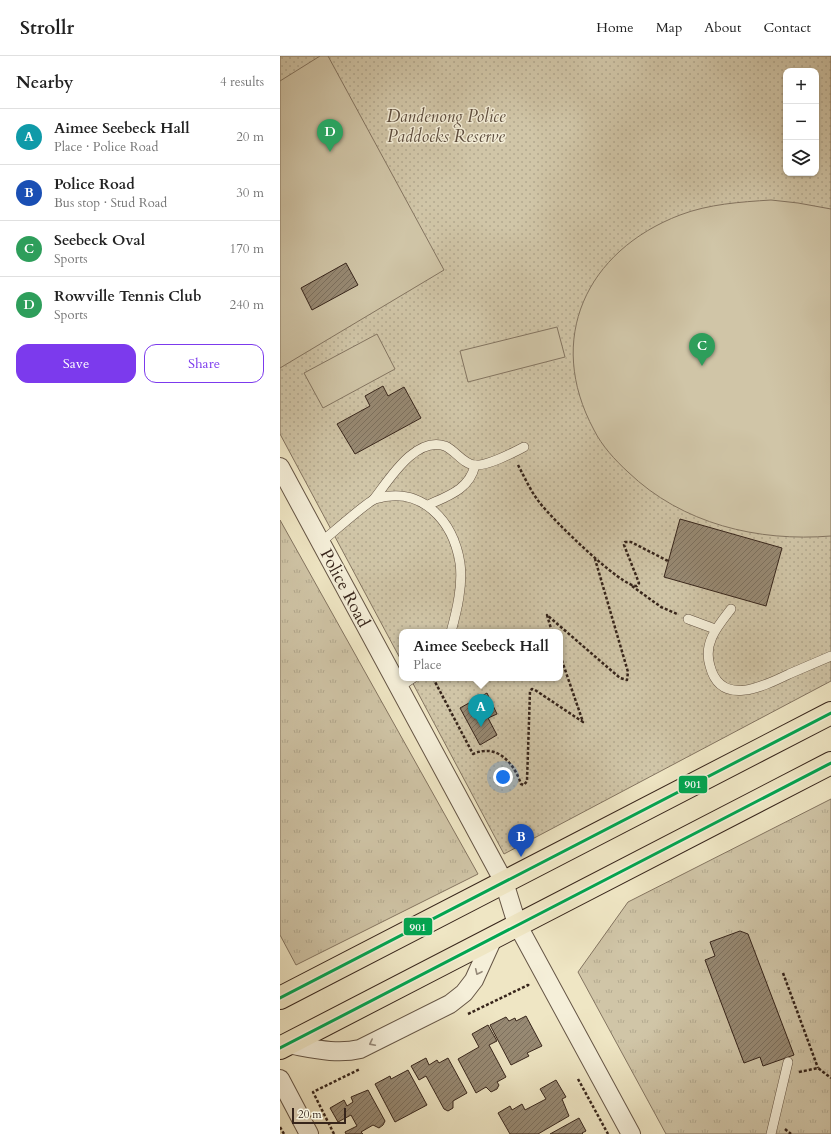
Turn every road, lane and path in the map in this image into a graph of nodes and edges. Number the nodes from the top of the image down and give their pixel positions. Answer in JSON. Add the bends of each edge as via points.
{"nodes":[{"id":1,"x":524,"y":447,"type":"dead end"},
{"id":2,"x":511,"y":453,"type":"junction"},
{"id":3,"x":475,"y":465,"type":"junction"},
{"id":4,"x":280,"y":468,"type":"edge"},
{"id":5,"x":374,"y":499,"type":"junction"},
{"id":6,"x":428,"y":505,"type":"junction"},
{"id":7,"x":320,"y":543,"type":"junction"},
{"id":8,"x":594,"y":558,"type":"junction"},
{"id":9,"x":668,"y":561,"type":"dead end"},
{"id":10,"x":632,"y":586,"type":"junction"},
{"id":11,"x":731,"y":609,"type":"dead end"},
{"id":12,"x":688,"y":619,"type":"joint"},
{"id":13,"x":452,"y":629,"type":"edge"},
{"id":14,"x":551,"y":629,"type":"edge"},
{"id":15,"x":715,"y":629,"type":"junction"},
{"id":16,"x":831,"y":656,"type":"edge"},
{"id":17,"x":563,"y":664,"type":"edge"},
{"id":18,"x":399,"y":673,"type":"edge"},
{"id":19,"x":435,"y":681,"type":"edge"},
{"id":20,"x":405,"y":683,"type":"edge"},
{"id":21,"x":831,"y":713,"type":"edge"},
{"id":22,"x":831,"y":763,"type":"edge"},
{"id":23,"x":504,"y":882,"type":"junction"},
{"id":24,"x":517,"y":924,"type":"junction"},
{"id":25,"x":494,"y":936,"type":"junction"},
{"id":26,"x":783,"y":973,"type":"dead end"},
{"id":27,"x":280,"y":998,"type":"edge"},
{"id":28,"x":283,"y":1046,"type":"edge"},
{"id":29,"x":788,"y":1062,"type":"dead end"},
{"id":30,"x":818,"y":1068,"type":"junction"},
{"id":31,"x":786,"y":1075,"type":"junction"},
{"id":32,"x":831,"y":1078,"type":"edge"},
{"id":33,"x":280,"y":1079,"type":"edge"},
{"id":34,"x":313,"y":1092,"type":"dead end"},
{"id":35,"x":280,"y":1126,"type":"edge"},
{"id":36,"x":284,"y":1134,"type":"edge"},
{"id":37,"x":309,"y":1134,"type":"edge"},
{"id":38,"x":334,"y":1134,"type":"edge"},
{"id":39,"x":631,"y":1134,"type":"edge"},
{"id":40,"x":771,"y":1134,"type":"edge"}],
"edges":[{"from":1,"to":2,"type":"lane"},
{"from":2,"to":3,"type":"lane"},
{"from":2,"to":8,"type":"path","via":[[541,504]]},
{"from":3,"to":5,"type":"lane","via":[[466,462],[445,446],[431,444],[408,457]]},
{"from":3,"to":6,"type":"lane","via":[[468,482],[459,490]]},
{"from":4,"to":7,"type":"street","name":"Police Road"},
{"from":5,"to":6,"type":"lane","via":[[399,497],[419,500]]},
{"from":5,"to":7,"type":"lane"},
{"from":6,"to":13,"type":"lane","via":[[440,516],[448,529],[460,563],[459,592]]},
{"from":7,"to":18,"type":"street","name":"Police Road"},
{"from":8,"to":10,"type":"path"},
{"from":8,"to":14,"type":"path","via":[[629,677],[627,680],[620,678],[547,615]]},
{"from":9,"to":10,"type":"path","via":[[631,542],[625,542],[639,583]]},
{"from":10,"to":12,"type":"path","via":[[661,607]]},
{"from":11,"to":15,"type":"lane"},
{"from":12,"to":15,"type":"lane"},
{"from":15,"to":16,"type":"lane","via":[[708,647],[711,672],[730,690],[758,688]]},
{"from":17,"to":19,"type":"path","via":[[583,722],[535,690],[530,691],[527,781],[524,785],[506,758],[489,750],[473,754]]},
{"from":20,"to":23,"type":"street","name":"Police Road"},
{"from":21,"to":23,"type":"highway"},
{"from":22,"to":24,"type":"highway"},
{"from":23,"to":24,"type":"street","name":"Police Road"},
{"from":23,"to":27,"type":"highway"},
{"from":24,"to":25,"type":"highway"},
{"from":24,"to":39,"type":"street","name":"Police Road"},
{"from":25,"to":28,"type":"highway"},
{"from":25,"to":28,"type":"street","one_way":true,"via":[[469,986],[450,1004],[355,1050],[339,1052]]},
{"from":26,"to":30,"type":"path"},
{"from":29,"to":31,"type":"lane"},
{"from":30,"to":31,"type":"path"},
{"from":30,"to":32,"type":"path"},
{"from":31,"to":40,"type":"lane"},
{"from":33,"to":37,"type":"street"},
{"from":34,"to":38,"type":"path"},
{"from":35,"to":36,"type":"path"}]}
